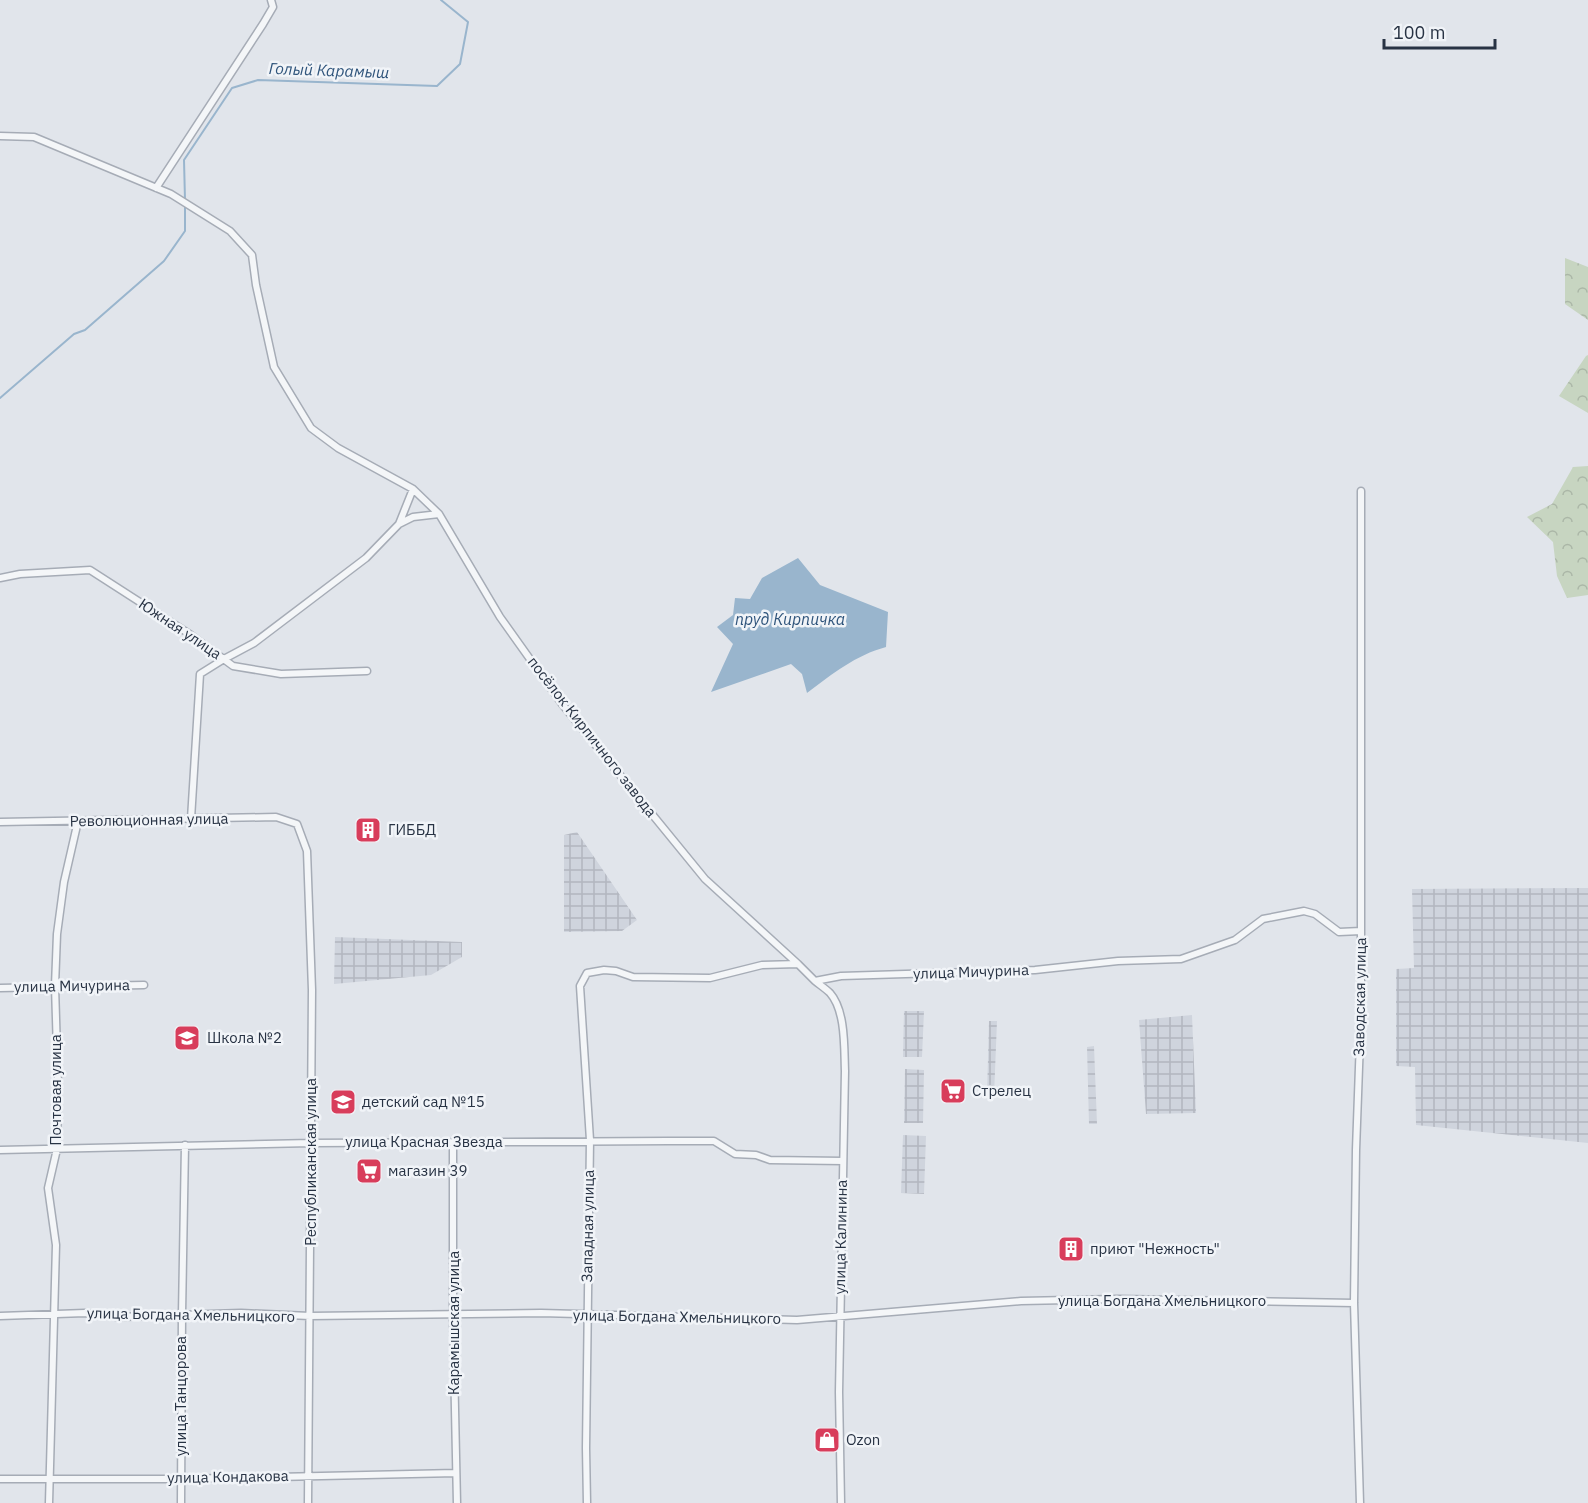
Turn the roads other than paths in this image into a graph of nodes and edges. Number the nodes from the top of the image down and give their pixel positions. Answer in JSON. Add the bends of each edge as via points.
{"nodes":[{"id":1,"x":271,"y":0,"type":"edge"},
{"id":2,"x":0,"y":136,"type":"edge"},
{"id":3,"x":156,"y":188,"type":"junction"},
{"id":4,"x":413,"y":489,"type":"junction"},
{"id":5,"x":1361,"y":491,"type":"dead end"},
{"id":6,"x":439,"y":514,"type":"junction"},
{"id":7,"x":399,"y":524,"type":"junction"},
{"id":8,"x":0,"y":578,"type":"edge"},
{"id":9,"x":224,"y":658,"type":"junction"},
{"id":10,"x":367,"y":671,"type":"dead end"},
{"id":11,"x":191,"y":819,"type":"junction"},
{"id":12,"x":78,"y":821,"type":"junction"},
{"id":13,"x":0,"y":822,"type":"edge"},
{"id":14,"x":297,"y":824,"type":"joint"},
{"id":15,"x":1361,"y":931,"type":"junction"},
{"id":16,"x":798,"y":964,"type":"junction"},
{"id":17,"x":815,"y":981,"type":"junction"},
{"id":18,"x":144,"y":985,"type":"dead end"},
{"id":19,"x":55,"y":986,"type":"junction"},
{"id":20,"x":0,"y":988,"type":"edge"},
{"id":21,"x":590,"y":1140,"type":"junction"},
{"id":22,"x":311,"y":1143,"type":"junction"},
{"id":23,"x":453,"y":1143,"type":"junction"},
{"id":24,"x":185,"y":1145,"type":"junction"},
{"id":25,"x":57,"y":1149,"type":"junction"},
{"id":26,"x":0,"y":1150,"type":"edge"},
{"id":27,"x":843,"y":1161,"type":"junction"},
{"id":28,"x":1354,"y":1303,"type":"junction"},
{"id":29,"x":182,"y":1314,"type":"junction"},
{"id":30,"x":54,"y":1315,"type":"junction"},
{"id":31,"x":453,"y":1315,"type":"junction"},
{"id":32,"x":0,"y":1316,"type":"edge"},
{"id":33,"x":310,"y":1316,"type":"junction"},
{"id":34,"x":587,"y":1316,"type":"junction"},
{"id":35,"x":840,"y":1316,"type":"junction"},
{"id":36,"x":456,"y":1473,"type":"junction"},
{"id":37,"x":308,"y":1475,"type":"junction"},
{"id":38,"x":0,"y":1479,"type":"edge"},
{"id":39,"x":48,"y":1479,"type":"junction"},
{"id":40,"x":181,"y":1479,"type":"junction"},
{"id":41,"x":49,"y":1503,"type":"edge"},
{"id":42,"x":181,"y":1503,"type":"edge"},
{"id":43,"x":308,"y":1503,"type":"edge"},
{"id":44,"x":457,"y":1503,"type":"edge"},
{"id":45,"x":587,"y":1503,"type":"edge"},
{"id":46,"x":841,"y":1503,"type":"edge"},
{"id":47,"x":1360,"y":1503,"type":"edge"}],
"edges":[{"from":1,"to":3,"type":"street","via":[[273,7],[263,24]]},
{"from":2,"to":3,"type":"street","name":"посёлок Кирпичного завода","via":[[34,137]]},
{"from":3,"to":4,"type":"street","name":"посёлок Кирпичного завода","via":[[230,231],[252,255],[274,367],[311,428],[338,448]]},
{"from":4,"to":6,"type":"street","name":"посёлок Кирпичного завода"},
{"from":4,"to":7,"type":"street"},
{"from":5,"to":15,"type":"street","name":"Заводская улица"},
{"from":6,"to":7,"type":"street","via":[[413,517]]},
{"from":6,"to":16,"type":"street","name":"посёлок Кирпичного завода","via":[[500,617],[562,704],[705,879]]},
{"from":7,"to":9,"type":"street","via":[[346,574],[254,643]]},
{"from":8,"to":9,"type":"street","name":"Южная улица","via":[[90,570]]},
{"from":9,"to":10,"type":"street","name":"Южная улица","via":[[233,666],[282,674]]},
{"from":9,"to":11,"type":"street","via":[[200,674]]},
{"from":11,"to":12,"type":"street","name":"Революционная улица"},
{"from":11,"to":14,"type":"street","name":"Революционная улица","via":[[276,817]]},
{"from":12,"to":13,"type":"street","name":"Революционная улица"},
{"from":12,"to":19,"type":"street","name":"Почтовая улица","via":[[64,882]]},
{"from":14,"to":22,"type":"street","name":"Республиканская улица","via":[[307,851],[312,990]]},
{"from":15,"to":17,"type":"street","name":"улица Мичурина","via":[[1339,932],[1315,914],[1304,911],[1263,919],[1235,940],[1181,959],[1035,970],[841,976]]},
{"from":15,"to":28,"type":"street","name":"Заводская улица"},
{"from":16,"to":17,"type":"street"},
{"from":16,"to":21,"type":"street","name":"Западная улица","via":[[762,965],[710,978],[633,977],[604,970],[587,974],[580,986]]},
{"from":17,"to":27,"type":"street","name":"улица Калинина","via":[[836,1002],[842,1028]]},
{"from":18,"to":19,"type":"street","name":"улица Мичурина"},
{"from":19,"to":20,"type":"street","name":"улица Мичурина"},
{"from":19,"to":25,"type":"street","name":"Почтовая улица"},
{"from":21,"to":23,"type":"street","name":"улица Красная Звезда"},
{"from":21,"to":27,"type":"street","name":"улица Красная Звезда","via":[[714,1142],[735,1154],[770,1160]]},
{"from":21,"to":34,"type":"street","name":"Западная улица"},
{"from":22,"to":23,"type":"street","name":"улица Красная Звезда"},
{"from":22,"to":24,"type":"street","name":"улица Красная Звезда"},
{"from":22,"to":33,"type":"street","name":"Республиканская улица"},
{"from":23,"to":31,"type":"street","name":"Карамышская улица"},
{"from":24,"to":25,"type":"street","name":"улица Красная Звезда"},
{"from":24,"to":29,"type":"street","name":"улица Танцорова"},
{"from":25,"to":26,"type":"street","name":"улица Красная Звезда"},
{"from":25,"to":30,"type":"street","name":"Почтовая улица","via":[[48,1188],[56,1245]]},
{"from":27,"to":35,"type":"street","name":"улица Калинина"},
{"from":28,"to":35,"type":"street","name":"улица Богдана Хмельницкого","via":[[1033,1301]]},
{"from":28,"to":47,"type":"street","name":"Заводская улица"},
{"from":29,"to":30,"type":"street","name":"улица Богдана Хмельницкого"},
{"from":29,"to":33,"type":"street","name":"улица Богдана Хмельницкого"},
{"from":29,"to":40,"type":"street","name":"улица Танцорова"},
{"from":30,"to":32,"type":"street","name":"улица Богдана Хмельницкого"},
{"from":30,"to":39,"type":"street","name":"Почтовая улица"},
{"from":31,"to":33,"type":"street","name":"улица Богдана Хмельницкого"},
{"from":31,"to":34,"type":"street","name":"улица Богдана Хмельницкого"},
{"from":31,"to":36,"type":"street","name":"Карамышская улица"},
{"from":33,"to":37,"type":"street","name":"Республиканская улица"},
{"from":34,"to":35,"type":"street","name":"улица Богдана Хмельницкого","via":[[797,1320]]},
{"from":34,"to":45,"type":"street","name":"Западная улица"},
{"from":35,"to":46,"type":"street","name":"улица Калинина"},
{"from":36,"to":37,"type":"street","name":"улица Кондакова"},
{"from":36,"to":44,"type":"street","name":"Карамышская улица"},
{"from":37,"to":40,"type":"street","name":"улица Кондакова"},
{"from":37,"to":43,"type":"street","name":"Республиканская улица"},
{"from":38,"to":39,"type":"street","name":"улица Кондакова"},
{"from":39,"to":40,"type":"street","name":"улица Кондакова"},
{"from":39,"to":41,"type":"street","name":"Почтовая улица"},
{"from":40,"to":42,"type":"street","name":"улица Танцорова"}]}
